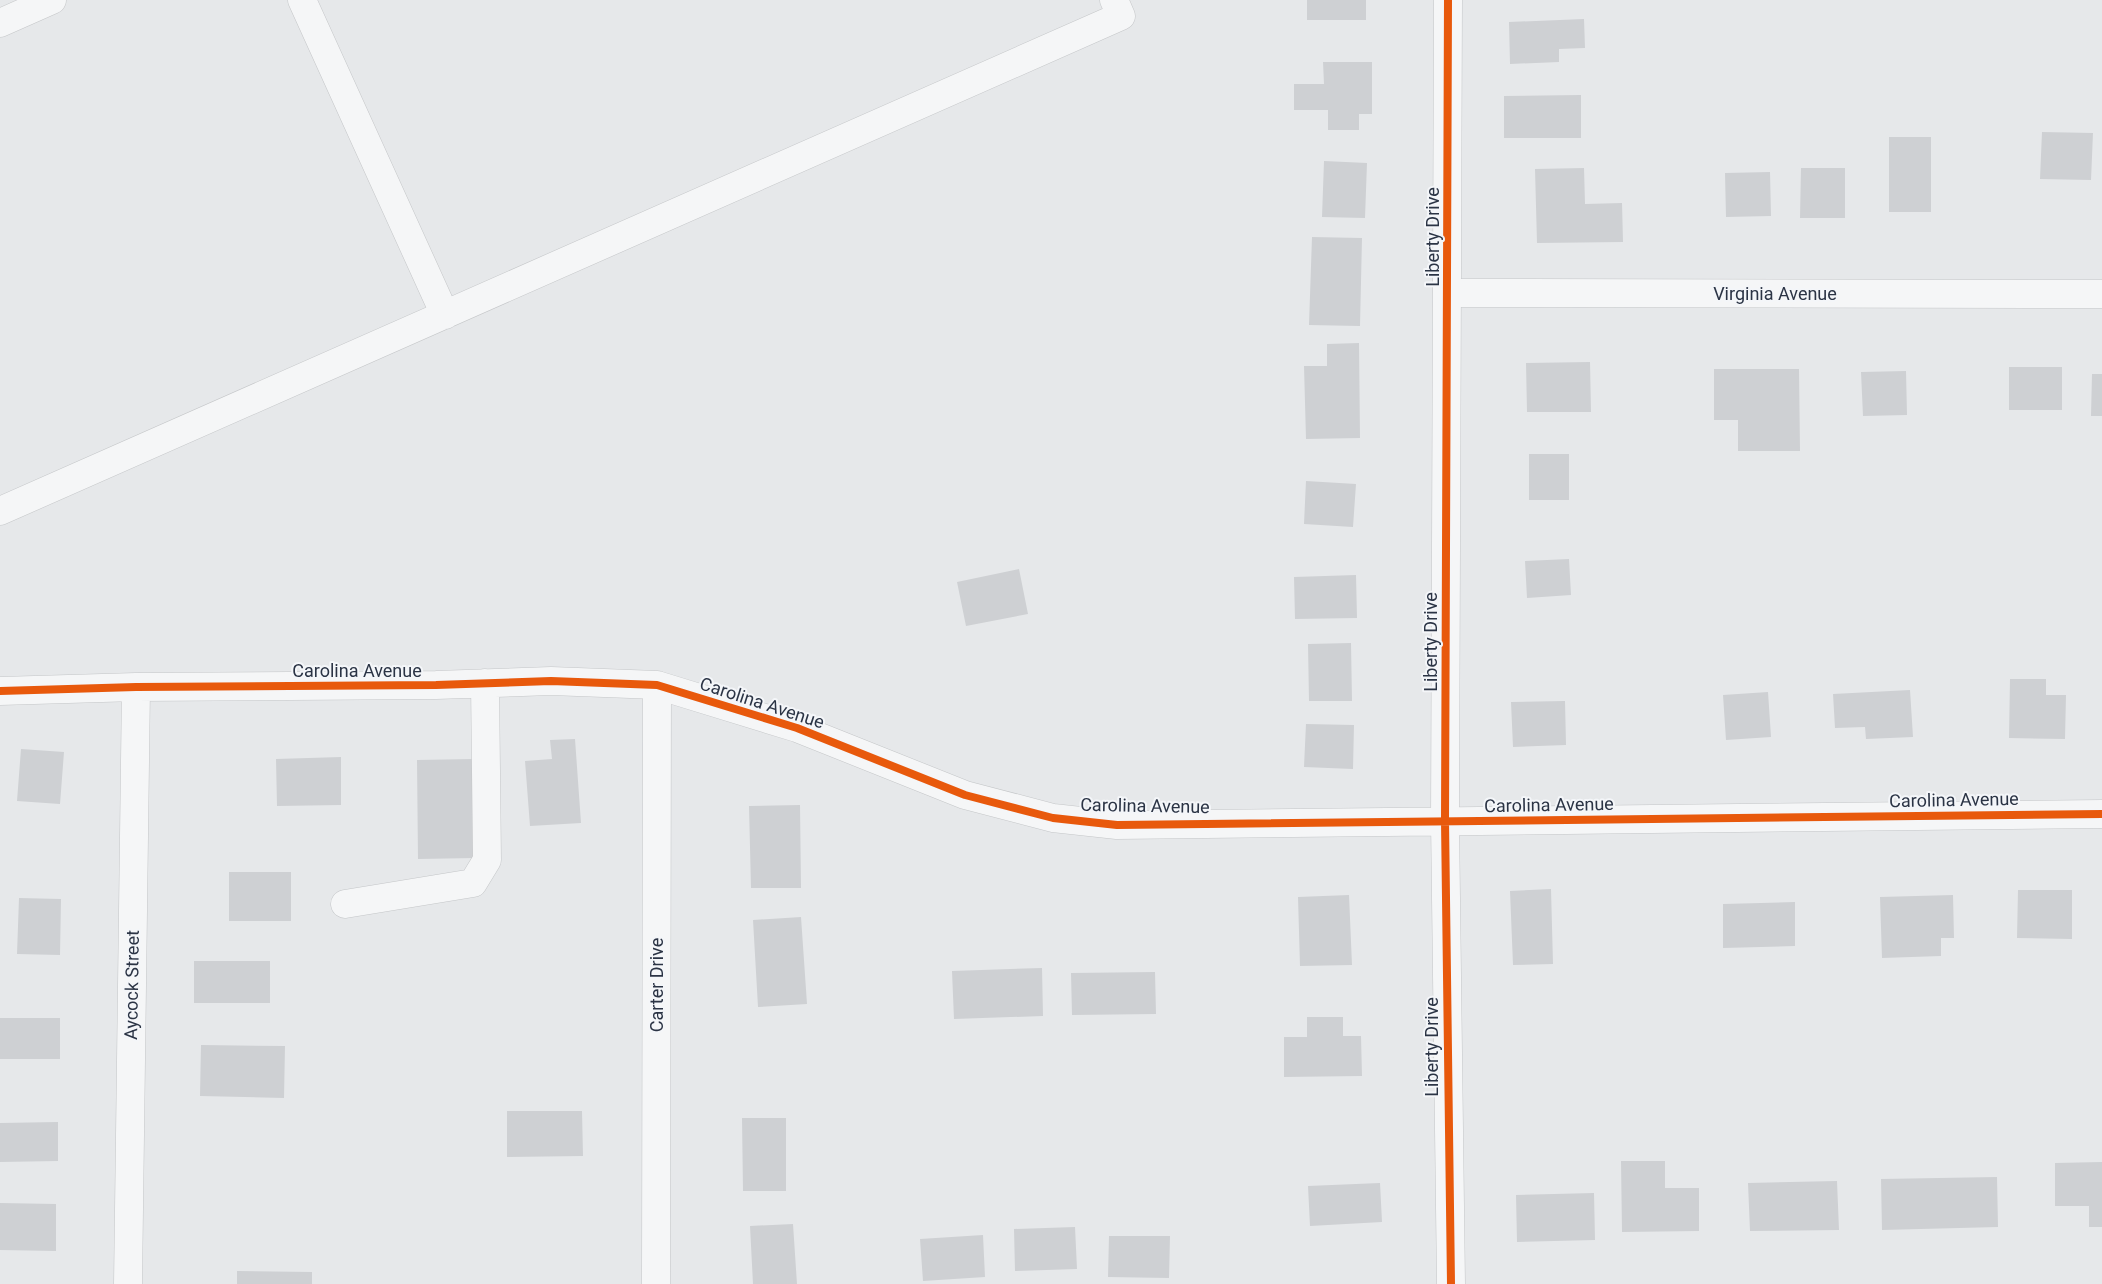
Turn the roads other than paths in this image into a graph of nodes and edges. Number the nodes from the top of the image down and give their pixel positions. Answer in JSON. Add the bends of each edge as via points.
{"nodes":[{"id":1,"x":52,"y":0,"type":"edge"},
{"id":2,"x":302,"y":0,"type":"edge"},
{"id":3,"x":1114,"y":0,"type":"edge"},
{"id":4,"x":1448,"y":0,"type":"edge"},
{"id":5,"x":0,"y":23,"type":"edge"},
{"id":6,"x":1448,"y":293,"type":"junction"},
{"id":7,"x":2102,"y":294,"type":"edge"},
{"id":8,"x":445,"y":315,"type":"junction"},
{"id":9,"x":0,"y":511,"type":"edge"},
{"id":10,"x":485,"y":684,"type":"junction"},
{"id":11,"x":657,"y":685,"type":"junction"},
{"id":12,"x":136,"y":687,"type":"junction"},
{"id":13,"x":0,"y":690,"type":"edge"},
{"id":14,"x":2102,"y":814,"type":"edge"},
{"id":15,"x":1445,"y":821,"type":"junction"},
{"id":16,"x":345,"y":904,"type":"dead end"},
{"id":17,"x":128,"y":1284,"type":"edge"},
{"id":18,"x":656,"y":1284,"type":"edge"},
{"id":19,"x":1451,"y":1284,"type":"edge"}],
"edges":[{"from":1,"to":5,"type":"street"},
{"from":2,"to":8,"type":"street"},
{"from":3,"to":8,"type":"street","via":[[1120,16]]},
{"from":4,"to":6,"type":"street","name":"Liberty Drive"},
{"from":6,"to":7,"type":"street","name":"Virginia Avenue"},
{"from":6,"to":15,"type":"street","name":"Liberty Drive"},
{"from":8,"to":9,"type":"street"},
{"from":10,"to":11,"type":"street","name":"Carolina Avenue","via":[[551,680]]},
{"from":10,"to":12,"type":"street","name":"Carolina Avenue"},
{"from":10,"to":16,"type":"street","via":[[488,860],[473,883]]},
{"from":11,"to":15,"type":"street","name":"Carolina Avenue","via":[[797,728],[964,795],[1054,818],[1117,825]]},
{"from":11,"to":18,"type":"street","name":"Carter Drive"},
{"from":12,"to":13,"type":"street","name":"Carolina Avenue"},
{"from":12,"to":17,"type":"street","name":"Aycock Street"},
{"from":14,"to":15,"type":"street","name":"Carolina Avenue"},
{"from":15,"to":19,"type":"street","name":"Liberty Drive"}]}
